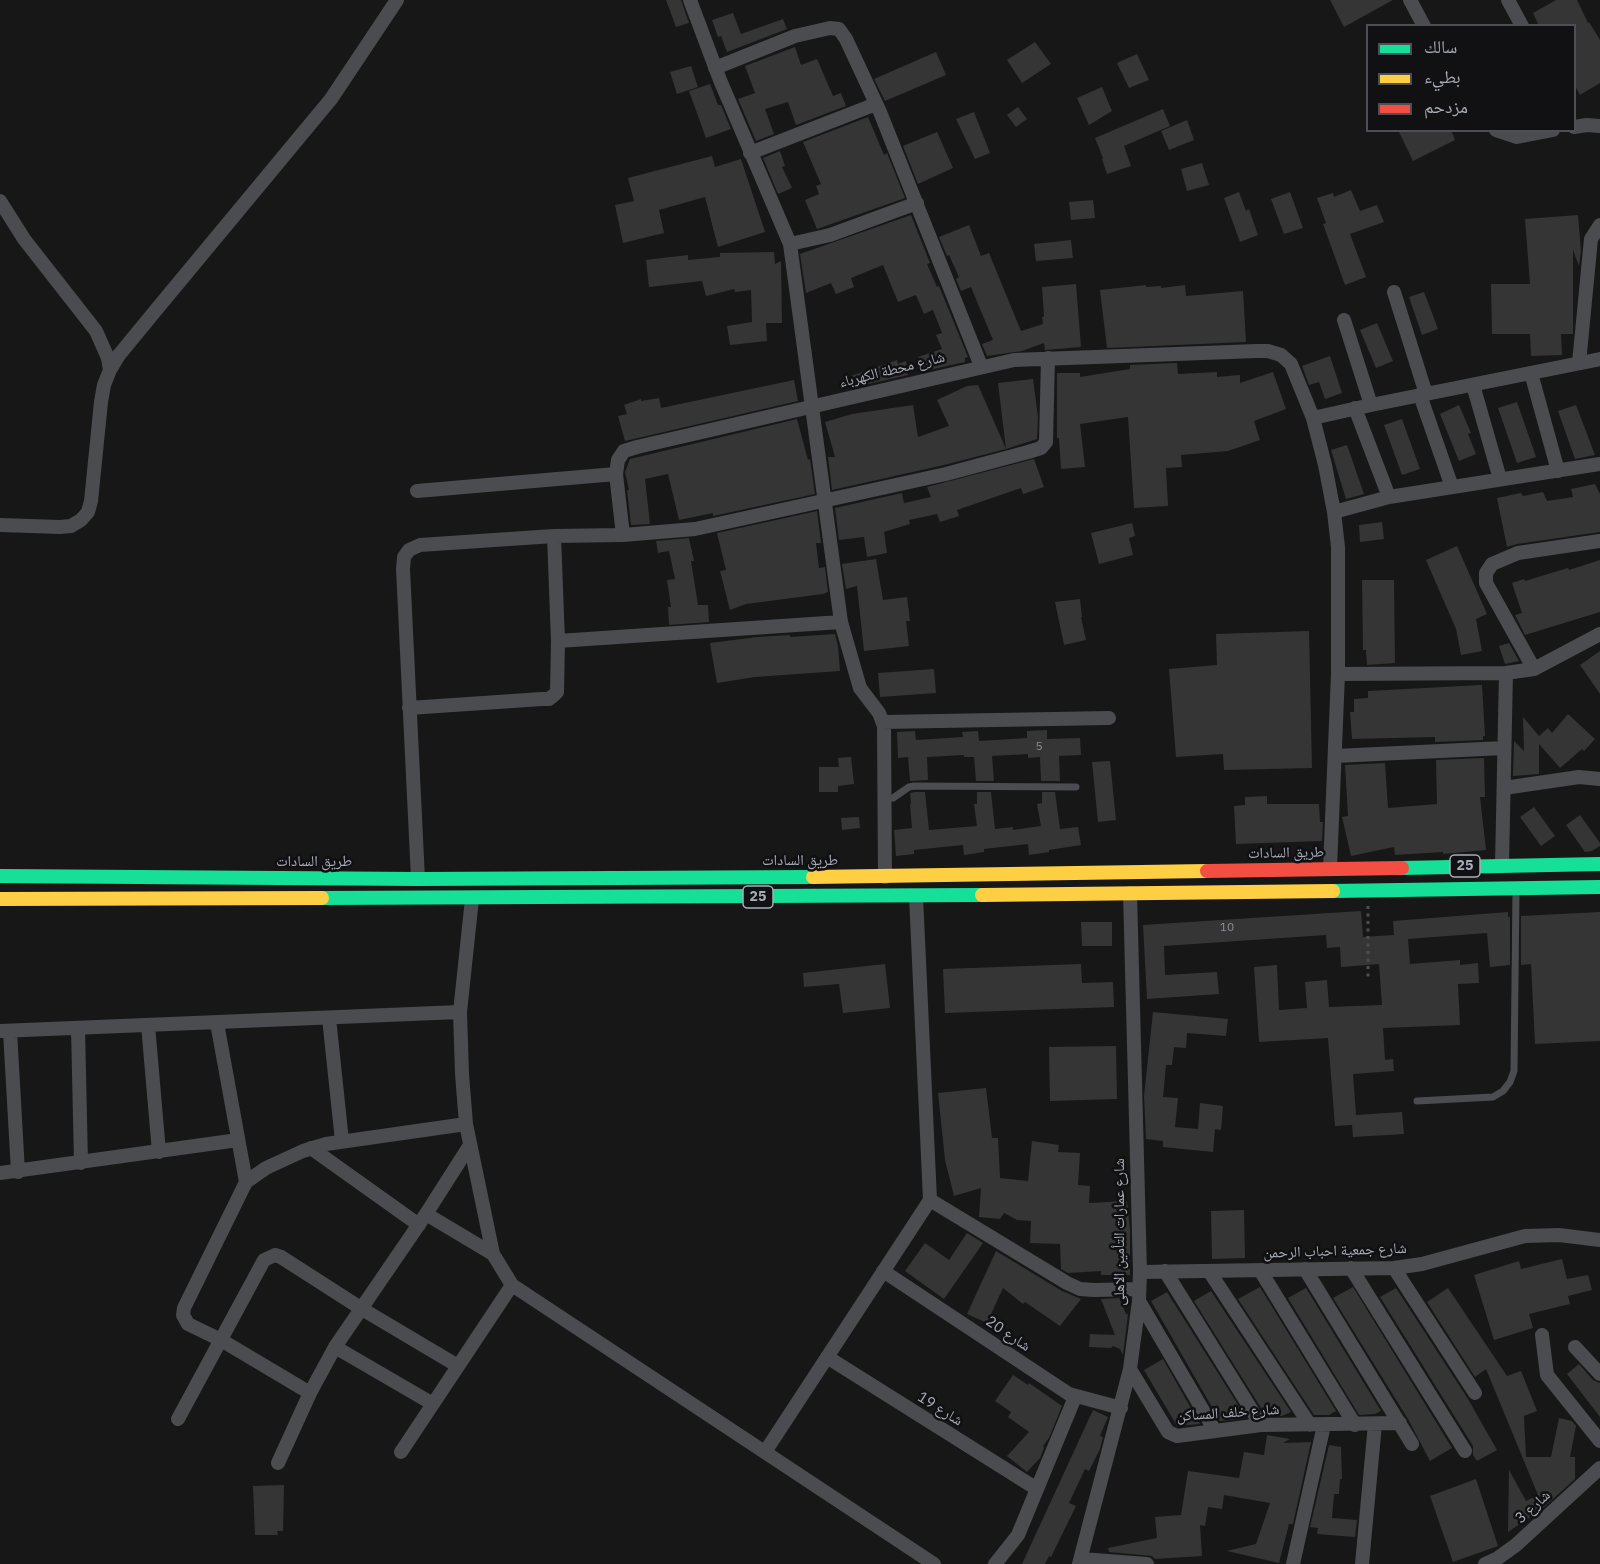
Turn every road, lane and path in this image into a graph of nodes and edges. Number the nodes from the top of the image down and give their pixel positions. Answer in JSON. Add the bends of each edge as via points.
{"nodes":[{"id":1,"x":397,"y":0,"type":"edge"},
{"id":2,"x":690,"y":0,"type":"edge"},
{"id":3,"x":1410,"y":0,"type":"edge"},
{"id":4,"x":1508,"y":0,"type":"edge"},
{"id":5,"x":1423,"y":24,"type":"edge"},
{"id":6,"x":1521,"y":24,"type":"edge"},
{"id":7,"x":715,"y":68,"type":"junction"},
{"id":8,"x":876,"y":105,"type":"junction"},
{"id":9,"x":1600,"y":126,"type":"edge"},
{"id":10,"x":1576,"y":127,"type":"edge"},
{"id":11,"x":1502,"y":132,"type":"edge"},
{"id":12,"x":1543,"y":132,"type":"edge"},
{"id":13,"x":750,"y":153,"type":"junction"},
{"id":14,"x":0,"y":201,"type":"edge"},
{"id":15,"x":917,"y":203,"type":"junction"},
{"id":16,"x":1600,"y":225,"type":"edge"},
{"id":17,"x":790,"y":243,"type":"junction"},
{"id":18,"x":1394,"y":292,"type":"dead end"},
{"id":19,"x":1344,"y":320,"type":"dead end"},
{"id":20,"x":1048,"y":358,"type":"junction"},
{"id":21,"x":1600,"y":359,"type":"edge"},
{"id":22,"x":1580,"y":363,"type":"junction"},
{"id":23,"x":981,"y":366,"type":"junction"},
{"id":24,"x":110,"y":370,"type":"junction"},
{"id":25,"x":1531,"y":373,"type":"junction"},
{"id":26,"x":1473,"y":385,"type":"junction"},
{"id":27,"x":1423,"y":394,"type":"junction"},
{"id":28,"x":1371,"y":405,"type":"junction"},
{"id":29,"x":810,"y":407,"type":"junction"},
{"id":30,"x":1355,"y":408,"type":"junction"},
{"id":31,"x":1313,"y":418,"type":"junction"},
{"id":32,"x":1600,"y":464,"type":"edge"},
{"id":33,"x":1558,"y":471,"type":"junction"},
{"id":34,"x":616,"y":474,"type":"junction"},
{"id":35,"x":1500,"y":479,"type":"junction"},
{"id":36,"x":1452,"y":487,"type":"junction"},
{"id":37,"x":417,"y":491,"type":"dead end"},
{"id":38,"x":1389,"y":497,"type":"junction"},
{"id":39,"x":824,"y":501,"type":"junction"},
{"id":40,"x":1334,"y":512,"type":"junction"},
{"id":41,"x":0,"y":525,"type":"edge"},
{"id":42,"x":623,"y":535,"type":"junction"},
{"id":43,"x":554,"y":536,"type":"junction"},
{"id":44,"x":1600,"y":541,"type":"edge"},
{"id":45,"x":841,"y":621,"type":"junction"},
{"id":46,"x":1600,"y":634,"type":"edge"},
{"id":47,"x":558,"y":640,"type":"junction"},
{"id":48,"x":1534,"y":669,"type":"junction"},
{"id":49,"x":1338,"y":674,"type":"junction"},
{"id":50,"x":1506,"y":674,"type":"junction"},
{"id":51,"x":409,"y":708,"type":"junction"},
{"id":52,"x":1109,"y":718,"type":"dead end"},
{"id":53,"x":884,"y":722,"type":"junction"},
{"id":54,"x":1504,"y":748,"type":"junction"},
{"id":55,"x":1335,"y":756,"type":"junction"},
{"id":56,"x":1599,"y":777,"type":"edge"},
{"id":57,"x":1076,"y":787,"type":"dead end"},
{"id":58,"x":1504,"y":788,"type":"junction"},
{"id":59,"x":884,"y":799,"type":"junction"},
{"id":60,"x":1600,"y":864,"type":"edge"},
{"id":61,"x":1502,"y":865,"type":"junction"},
{"id":62,"x":1330,"y":868,"type":"junction"},
{"id":63,"x":0,"y":876,"type":"edge"},
{"id":64,"x":636,"y":877,"type":"junction"},
{"id":65,"x":885,"y":877,"type":"junction"},
{"id":66,"x":418,"y":879,"type":"junction"},
{"id":67,"x":1516,"y":887,"type":"junction"},
{"id":68,"x":1600,"y":887,"type":"edge"},
{"id":69,"x":1368,"y":889,"type":"junction"},
{"id":70,"x":1130,"y":893,"type":"junction"},
{"id":71,"x":916,"y":896,"type":"junction"},
{"id":72,"x":636,"y":898,"type":"junction"},
{"id":73,"x":0,"y":899,"type":"edge"},
{"id":74,"x":472,"y":899,"type":"junction"},
{"id":75,"x":1368,"y":980,"type":"dead end"},
{"id":76,"x":460,"y":1012,"type":"junction"},
{"id":77,"x":329,"y":1018,"type":"junction"},
{"id":78,"x":217,"y":1023,"type":"junction"},
{"id":79,"x":148,"y":1025,"type":"junction"},
{"id":80,"x":78,"y":1028,"type":"junction"},
{"id":81,"x":5,"y":1031,"type":"edge"},
{"id":82,"x":1417,"y":1101,"type":"dead end"},
{"id":83,"x":466,"y":1124,"type":"junction"},
{"id":84,"x":238,"y":1140,"type":"junction"},
{"id":85,"x":342,"y":1141,"type":"junction"},
{"id":86,"x":471,"y":1145,"type":"junction"},
{"id":87,"x":311,"y":1149,"type":"junction"},
{"id":88,"x":159,"y":1152,"type":"junction"},
{"id":89,"x":81,"y":1163,"type":"junction"},
{"id":90,"x":18,"y":1172,"type":"junction"},
{"id":91,"x":0,"y":1173,"type":"edge"},
{"id":92,"x":246,"y":1182,"type":"junction"},
{"id":93,"x":930,"y":1200,"type":"junction"},
{"id":94,"x":423,"y":1220,"type":"junction"},
{"id":95,"x":1600,"y":1240,"type":"edge"},
{"id":96,"x":493,"y":1254,"type":"junction"},
{"id":97,"x":1351,"y":1268,"type":"junction"},
{"id":98,"x":1394,"y":1268,"type":"junction"},
{"id":99,"x":1305,"y":1269,"type":"junction"},
{"id":100,"x":1260,"y":1270,"type":"junction"},
{"id":101,"x":883,"y":1271,"type":"junction"},
{"id":102,"x":1165,"y":1271,"type":"junction"},
{"id":103,"x":1209,"y":1271,"type":"junction"},
{"id":104,"x":1140,"y":1272,"type":"junction"},
{"id":105,"x":512,"y":1285,"type":"junction"},
{"id":106,"x":1139,"y":1295,"type":"junction"},
{"id":107,"x":362,"y":1309,"type":"junction"},
{"id":108,"x":1542,"y":1335,"type":"dead end"},
{"id":109,"x":221,"y":1340,"type":"junction"},
{"id":110,"x":335,"y":1347,"type":"junction"},
{"id":111,"x":1575,"y":1347,"type":"dead end"},
{"id":112,"x":827,"y":1357,"type":"junction"},
{"id":113,"x":458,"y":1366,"type":"junction"},
{"id":114,"x":1130,"y":1369,"type":"junction"},
{"id":115,"x":1600,"y":1374,"type":"edge"},
{"id":116,"x":310,"y":1393,"type":"junction"},
{"id":117,"x":1475,"y":1393,"type":"dead end"},
{"id":118,"x":1075,"y":1397,"type":"junction"},
{"id":119,"x":433,"y":1404,"type":"junction"},
{"id":120,"x":1121,"y":1408,"type":"junction"},
{"id":121,"x":178,"y":1419,"type":"dead end"},
{"id":122,"x":1400,"y":1423,"type":"junction"},
{"id":123,"x":1375,"y":1424,"type":"junction"},
{"id":124,"x":1262,"y":1425,"type":"junction"},
{"id":125,"x":1317,"y":1425,"type":"junction"},
{"id":126,"x":1354,"y":1425,"type":"junction"},
{"id":127,"x":1215,"y":1431,"type":"junction"},
{"id":128,"x":1600,"y":1440,"type":"edge"},
{"id":129,"x":1412,"y":1444,"type":"dead end"},
{"id":130,"x":1465,"y":1451,"type":"dead end"},
{"id":131,"x":401,"y":1452,"type":"dead end"},
{"id":132,"x":765,"y":1452,"type":"junction"},
{"id":133,"x":279,"y":1463,"type":"dead end"},
{"id":134,"x":1600,"y":1468,"type":"edge"},
{"id":135,"x":1036,"y":1489,"type":"junction"},
{"id":136,"x":1081,"y":1562,"type":"edge"},
{"id":137,"x":1495,"y":1562,"type":"edge"},
{"id":138,"x":934,"y":1564,"type":"edge"},
{"id":139,"x":995,"y":1564,"type":"edge"},
{"id":140,"x":1147,"y":1564,"type":"edge"},
{"id":141,"x":1293,"y":1564,"type":"edge"},
{"id":142,"x":1362,"y":1564,"type":"edge"}],
"edges":[{"from":1,"to":24,"type":"street","via":[[331,99]]},
{"from":2,"to":7,"type":"street"},
{"from":3,"to":5,"type":"street"},
{"from":4,"to":6,"type":"street"},
{"from":7,"to":8,"type":"street","via":[[795,36],[830,28],[839,30]]},
{"from":7,"to":13,"type":"street"},
{"from":8,"to":13,"type":"street"},
{"from":8,"to":15,"type":"street"},
{"from":9,"to":10,"type":"street"},
{"from":11,"to":12,"type":"street","via":[[1517,137]]},
{"from":13,"to":17,"type":"street"},
{"from":14,"to":24,"type":"street","via":[[24,239],[96,331]]},
{"from":15,"to":17,"type":"street","via":[[830,235]]},
{"from":15,"to":23,"type":"street"},
{"from":16,"to":22,"type":"street","via":[[1591,239]]},
{"from":17,"to":29,"type":"street"},
{"from":18,"to":27,"type":"street"},
{"from":19,"to":28,"type":"street"},
{"from":20,"to":23,"type":"street","name":"شارع محطة الكهرباء"},
{"from":20,"to":31,"type":"street","name":"شارع محطة الكهرباء","via":[[1268,351],[1291,364]]},
{"from":20,"to":39,"type":"street","via":[[1046,442],[1041,448]]},
{"from":21,"to":22,"type":"street"},
{"from":22,"to":25,"type":"street"},
{"from":23,"to":29,"type":"street","name":"شارع محطة الكهرباء"},
{"from":24,"to":41,"type":"street","via":[[103,394],[88,512],[71,526]]},
{"from":25,"to":26,"type":"street"},
{"from":25,"to":33,"type":"street"},
{"from":26,"to":27,"type":"street"},
{"from":26,"to":35,"type":"street"},
{"from":27,"to":28,"type":"street"},
{"from":27,"to":36,"type":"street"},
{"from":28,"to":30,"type":"street"},
{"from":29,"to":34,"type":"street","name":"شارع محطة الكهرباء","via":[[624,451]]},
{"from":29,"to":39,"type":"street"},
{"from":30,"to":31,"type":"street"},
{"from":30,"to":38,"type":"street"},
{"from":31,"to":40,"type":"street","name":"شارع محطة الكهرباء"},
{"from":32,"to":33,"type":"street"},
{"from":33,"to":35,"type":"street"},
{"from":34,"to":37,"type":"street"},
{"from":34,"to":42,"type":"street"},
{"from":35,"to":36,"type":"street"},
{"from":36,"to":38,"type":"street"},
{"from":38,"to":40,"type":"street"},
{"from":39,"to":42,"type":"street","via":[[695,529]]},
{"from":39,"to":45,"type":"street"},
{"from":40,"to":49,"type":"street","name":"شارع محطة الكهرباء","via":[[1338,547]]},
{"from":42,"to":43,"type":"street"},
{"from":43,"to":47,"type":"street"},
{"from":43,"to":51,"type":"street","via":[[420,545],[409,550],[403,570]]},
{"from":44,"to":48,"type":"street","via":[[1518,553],[1492,564],[1486,573],[1486,583]]},
{"from":45,"to":47,"type":"street"},
{"from":45,"to":53,"type":"street","via":[[860,688]]},
{"from":46,"to":48,"type":"street"},
{"from":47,"to":51,"type":"street","via":[[557,692],[549,699]]},
{"from":48,"to":50,"type":"street"},
{"from":49,"to":50,"type":"street"},
{"from":49,"to":55,"type":"street","name":"شارع محطة الكهرباء"},
{"from":50,"to":54,"type":"street"},
{"from":51,"to":66,"type":"street"},
{"from":52,"to":53,"type":"street"},
{"from":53,"to":59,"type":"street"},
{"from":54,"to":55,"type":"street"},
{"from":54,"to":58,"type":"street"},
{"from":55,"to":62,"type":"street","name":"شارع محطة الكهرباء"},
{"from":56,"to":58,"type":"street"},
{"from":57,"to":59,"type":"lane","via":[[914,786]]},
{"from":58,"to":61,"type":"street"},
{"from":59,"to":65,"type":"street"},
{"from":60,"to":61,"type":"main road","name":"طريق السادات","number":"25"},
{"from":61,"to":62,"type":"main road","name":"طريق السادات","number":"25"},
{"from":62,"to":65,"type":"main road","name":"طريق السادات","number":"25"},
{"from":63,"to":66,"type":"main road","name":"طريق السادات","number":"25"},
{"from":64,"to":65,"type":"main road","name":"طريق السادات","number":"25"},
{"from":64,"to":66,"type":"main road","name":"طريق السادات","number":"25"},
{"from":64,"to":72,"type":"main road"},
{"from":67,"to":68,"type":"main road","number":"25"},
{"from":67,"to":69,"type":"main road","number":"25"},
{"from":67,"to":82,"type":"lane","via":[[1514,1071],[1510,1082],[1493,1096]]},
{"from":69,"to":70,"type":"main road","number":"25"},
{"from":69,"to":75,"type":"path"},
{"from":70,"to":71,"type":"main road","number":"25"},
{"from":70,"to":104,"type":"street","name":"شارع عمارات التأمين الاهلى"},
{"from":71,"to":72,"type":"main road","number":"25"},
{"from":71,"to":93,"type":"street"},
{"from":72,"to":74,"type":"main road","number":"25"},
{"from":73,"to":74,"type":"main road","number":"25"},
{"from":74,"to":76,"type":"street"},
{"from":76,"to":77,"type":"street"},
{"from":76,"to":83,"type":"street"},
{"from":77,"to":78,"type":"street"},
{"from":77,"to":85,"type":"street"},
{"from":78,"to":79,"type":"street"},
{"from":78,"to":84,"type":"street"},
{"from":79,"to":80,"type":"street"},
{"from":79,"to":88,"type":"street"},
{"from":80,"to":81,"type":"street"},
{"from":80,"to":89,"type":"street"},
{"from":81,"to":90,"type":"street"},
{"from":83,"to":85,"type":"street"},
{"from":83,"to":86,"type":"street"},
{"from":84,"to":88,"type":"street"},
{"from":84,"to":92,"type":"street"},
{"from":85,"to":87,"type":"street"},
{"from":86,"to":94,"type":"street"},
{"from":86,"to":96,"type":"street"},
{"from":87,"to":92,"type":"street","via":[[266,1168]]},
{"from":87,"to":94,"type":"street"},
{"from":88,"to":89,"type":"street"},
{"from":89,"to":90,"type":"street"},
{"from":90,"to":91,"type":"street"},
{"from":92,"to":109,"type":"street","via":[[184,1308],[188,1324]]},
{"from":93,"to":101,"type":"street"},
{"from":93,"to":106,"type":"street","via":[[1080,1289]]},
{"from":94,"to":96,"type":"street"},
{"from":94,"to":107,"type":"street"},
{"from":95,"to":98,"type":"street","name":"شارع جمعية احباب الرحمن","via":[[1525,1236]]},
{"from":96,"to":105,"type":"street"},
{"from":97,"to":98,"type":"street","name":"شارع جمعية احباب الرحمن"},
{"from":97,"to":99,"type":"street","name":"شارع جمعية احباب الرحمن"},
{"from":97,"to":130,"type":"street"},
{"from":98,"to":117,"type":"street"},
{"from":99,"to":100,"type":"street","name":"شارع جمعية احباب الرحمن"},
{"from":99,"to":122,"type":"street"},
{"from":100,"to":103,"type":"street","name":"شارع جمعية احباب الرحمن"},
{"from":100,"to":126,"type":"street"},
{"from":101,"to":112,"type":"street"},
{"from":101,"to":118,"type":"street","name":"شارع 20"},
{"from":102,"to":103,"type":"street","name":"شارع جمعية احباب الرحمن"},
{"from":102,"to":104,"type":"street","name":"شارع جمعية احباب الرحمن"},
{"from":102,"to":124,"type":"street"},
{"from":103,"to":125,"type":"street"},
{"from":104,"to":106,"type":"street","name":"شارع عمارات التأمين الاهلى"},
{"from":105,"to":113,"type":"street"},
{"from":105,"to":132,"type":"street"},
{"from":106,"to":114,"type":"street","name":"شارع عمارات التأمين الاهلى"},
{"from":106,"to":127,"type":"street"},
{"from":107,"to":109,"type":"street","via":[[275,1255],[264,1260]]},
{"from":107,"to":110,"type":"street"},
{"from":107,"to":113,"type":"street"},
{"from":108,"to":128,"type":"street","via":[[1546,1375]]},
{"from":109,"to":116,"type":"street"},
{"from":109,"to":121,"type":"street"},
{"from":110,"to":116,"type":"street"},
{"from":110,"to":119,"type":"street"},
{"from":111,"to":115,"type":"street"},
{"from":112,"to":132,"type":"street"},
{"from":112,"to":135,"type":"street","name":"شارع 19"},
{"from":113,"to":119,"type":"street"},
{"from":114,"to":120,"type":"street","name":"شارع عمارات التأمين الاهلى"},
{"from":114,"to":127,"type":"street","name":"شارع خلف المساكن","via":[[1168,1432],[1177,1436]]},
{"from":116,"to":133,"type":"street"},
{"from":118,"to":120,"type":"street","name":"شارع 20"},
{"from":118,"to":135,"type":"street"},
{"from":119,"to":131,"type":"street"},
{"from":120,"to":136,"type":"street","name":"شارع عمارات التأمين الاهلى"},
{"from":122,"to":123,"type":"street","name":"شارع خلف المساكن"},
{"from":122,"to":129,"type":"street"},
{"from":123,"to":126,"type":"street","name":"شارع خلف المساكن"},
{"from":123,"to":142,"type":"street"},
{"from":124,"to":125,"type":"street","name":"شارع خلف المساكن"},
{"from":124,"to":127,"type":"street","name":"شارع خلف المساكن"},
{"from":125,"to":126,"type":"street","name":"شارع خلف المساكن"},
{"from":125,"to":141,"type":"street"},
{"from":132,"to":138,"type":"street"},
{"from":134,"to":137,"type":"street","name":"شارع 3"},
{"from":135,"to":139,"type":"street","via":[[1018,1535]]},
{"from":136,"to":140,"type":"street"}]}
